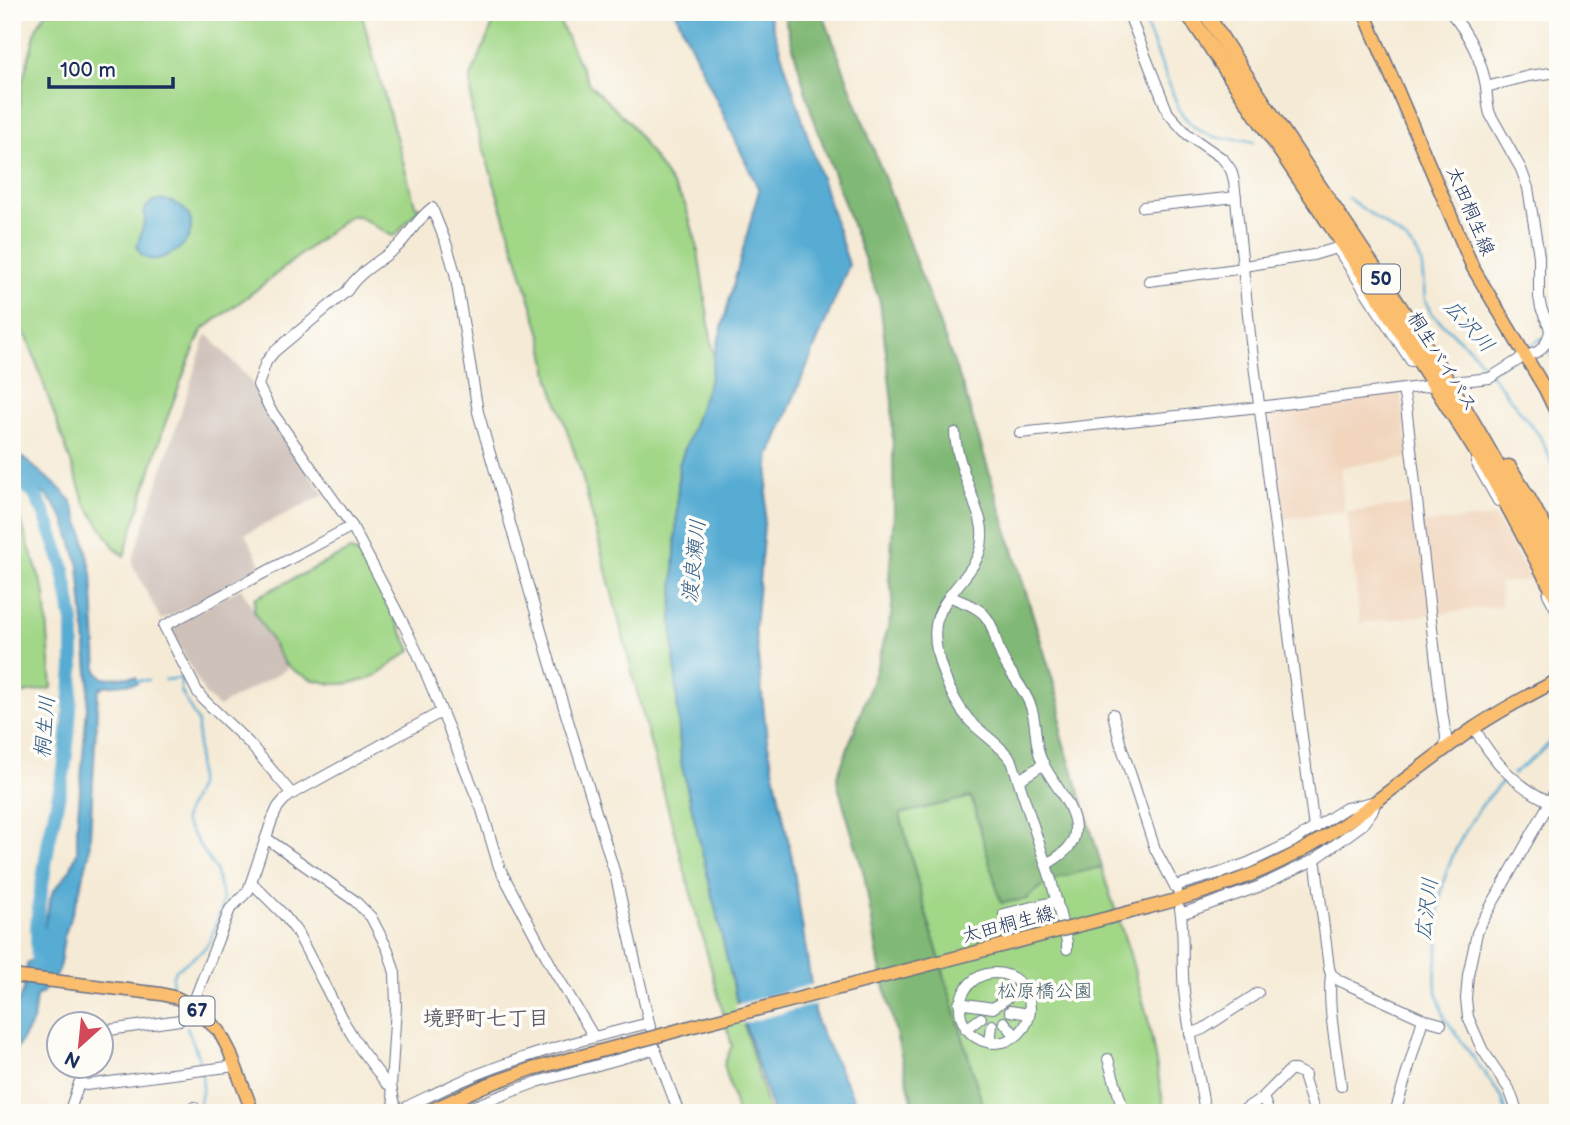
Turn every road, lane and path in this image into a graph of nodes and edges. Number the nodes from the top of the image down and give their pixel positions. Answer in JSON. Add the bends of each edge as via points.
{"nodes":[{"id":1,"x":1128,"y":12,"type":"edge"},
{"id":2,"x":1187,"y":12,"type":"edge"},
{"id":3,"x":1205,"y":12,"type":"edge"},
{"id":4,"x":1364,"y":12,"type":"edge"},
{"id":5,"x":1450,"y":12,"type":"edge"},
{"id":6,"x":1558,"y":72,"type":"edge"},
{"id":7,"x":1486,"y":87,"type":"junction"},
{"id":8,"x":1255,"y":92,"type":"junction"},
{"id":9,"x":1269,"y":135,"type":"junction"},
{"id":10,"x":1236,"y":197,"type":"junction"},
{"id":11,"x":1143,"y":207,"type":"dead end"},
{"id":12,"x":1337,"y":248,"type":"junction"},
{"id":13,"x":1244,"y":267,"type":"junction"},
{"id":14,"x":1149,"y":281,"type":"dead end"},
{"id":15,"x":1554,"y":322,"type":"edge"},
{"id":16,"x":1526,"y":358,"type":"junction"},
{"id":17,"x":1455,"y":382,"type":"junction"},
{"id":18,"x":1428,"y":386,"type":"junction"},
{"id":19,"x":1403,"y":390,"type":"junction"},
{"id":20,"x":1259,"y":407,"type":"junction"},
{"id":21,"x":1558,"y":416,"type":"edge"},
{"id":22,"x":955,"y":433,"type":"dead end"},
{"id":23,"x":1020,"y":433,"type":"dead end"},
{"id":24,"x":1497,"y":473,"type":"junction"},
{"id":25,"x":352,"y":526,"type":"junction"},
{"id":26,"x":1558,"y":552,"type":"edge"},
{"id":27,"x":1558,"y":577,"type":"edge"},
{"id":28,"x":949,"y":596,"type":"junction"},
{"id":29,"x":1558,"y":600,"type":"edge"},
{"id":30,"x":1558,"y":613,"type":"edge"},
{"id":31,"x":1558,"y":680,"type":"edge"},
{"id":32,"x":441,"y":712,"type":"junction"},
{"id":33,"x":1113,"y":714,"type":"dead end"},
{"id":34,"x":1474,"y":729,"type":"junction"},
{"id":35,"x":1445,"y":749,"type":"junction"},
{"id":36,"x":1044,"y":764,"type":"junction"},
{"id":37,"x":1018,"y":780,"type":"junction"},
{"id":38,"x":1558,"y":783,"type":"edge"},
{"id":39,"x":292,"y":794,"type":"junction"},
{"id":40,"x":1376,"y":801,"type":"junction"},
{"id":41,"x":1550,"y":802,"type":"junction"},
{"id":42,"x":1315,"y":828,"type":"junction"},
{"id":43,"x":266,"y":838,"type":"junction"},
{"id":44,"x":1314,"y":860,"type":"junction"},
{"id":45,"x":1046,"y":865,"type":"junction"},
{"id":46,"x":251,"y":882,"type":"junction"},
{"id":47,"x":1056,"y":901,"type":"junction"},
{"id":48,"x":1004,"y":914,"type":"dead end"},
{"id":49,"x":1067,"y":949,"type":"dead end"},
{"id":50,"x":1331,"y":974,"type":"junction"},
{"id":51,"x":12,"y":976,"type":"edge"},
{"id":52,"x":1023,"y":987,"type":"junction"},
{"id":53,"x":1258,"y":993,"type":"dead end"},
{"id":54,"x":959,"y":1003,"type":"junction"},
{"id":55,"x":192,"y":1006,"type":"junction"},
{"id":56,"x":1010,"y":1011,"type":"dead end"},
{"id":57,"x":1029,"y":1014,"type":"junction"},
{"id":58,"x":981,"y":1018,"type":"dead end"},
{"id":59,"x":1423,"y":1019,"type":"junction"},
{"id":60,"x":1004,"y":1022,"type":"dead end"},
{"id":61,"x":1441,"y":1024,"type":"dead end"},
{"id":62,"x":992,"y":1025,"type":"dead end"},
{"id":63,"x":116,"y":1029,"type":"edge"},
{"id":64,"x":966,"y":1029,"type":"junction"},
{"id":65,"x":1190,"y":1034,"type":"junction"},
{"id":66,"x":1016,"y":1036,"type":"junction"},
{"id":67,"x":594,"y":1037,"type":"junction"},
{"id":68,"x":990,"y":1043,"type":"junction"},
{"id":69,"x":1108,"y":1059,"type":"dead end"},
{"id":70,"x":235,"y":1066,"type":"junction"},
{"id":71,"x":81,"y":1080,"type":"edge"},
{"id":72,"x":80,"y":1083,"type":"junction"},
{"id":73,"x":391,"y":1086,"type":"junction"},
{"id":74,"x":1342,"y":1086,"type":"dead end"},
{"id":75,"x":1263,"y":1097,"type":"junction"},
{"id":76,"x":397,"y":1112,"type":"edge"},
{"id":77,"x":679,"y":1112,"type":"edge"},
{"id":78,"x":69,"y":1113,"type":"edge"},
{"id":79,"x":253,"y":1113,"type":"edge"},
{"id":80,"x":425,"y":1113,"type":"edge"},
{"id":81,"x":456,"y":1113,"type":"edge"},
{"id":82,"x":1124,"y":1113,"type":"edge"},
{"id":83,"x":1205,"y":1113,"type":"edge"},
{"id":84,"x":1239,"y":1113,"type":"edge"},
{"id":85,"x":1269,"y":1113,"type":"edge"},
{"id":86,"x":1315,"y":1113,"type":"edge"},
{"id":87,"x":1395,"y":1113,"type":"edge"},
{"id":88,"x":1518,"y":1113,"type":"edge"}],
"edges":[{"from":1,"to":10,"type":"street","via":[[1168,113],[1223,159],[1231,170]]},
{"from":2,"to":9,"type":"highway","name":"桐生バイパス","number":"50"},
{"from":3,"to":8,"type":"highway","name":"桐生バイパス","number":"50"},
{"from":4,"to":16,"type":"main road","name":"太田桐生線","via":[[1473,268]]},
{"from":5,"to":7,"type":"street","via":[[1477,51]]},
{"from":6,"to":7,"type":"street"},
{"from":7,"to":15,"type":"street","via":[[1490,114],[1528,187],[1539,256],[1539,298],[1541,308]]},
{"from":8,"to":17,"type":"highway","number":"50","via":[[1339,201]]},
{"from":8,"to":24,"type":"highway","name":"桐生バイパス","number":"50","via":[[1454,391]]},
{"from":9,"to":12,"type":"highway","number":"50"},
{"from":9,"to":24,"type":"highway","name":"桐生バイパス","number":"50"},
{"from":10,"to":11,"type":"street"},
{"from":10,"to":13,"type":"street"},
{"from":12,"to":13,"type":"street"},
{"from":12,"to":18,"type":"street"},
{"from":13,"to":14,"type":"street"},
{"from":13,"to":20,"type":"street"},
{"from":15,"to":16,"type":"street","via":[[1546,343]]},
{"from":16,"to":17,"type":"street","via":[[1493,376]]},
{"from":16,"to":21,"type":"main road","name":"太田桐生線"},
{"from":17,"to":26,"type":"highway","number":"50"},
{"from":18,"to":19,"type":"street"},
{"from":18,"to":30,"type":"street","via":[[1474,458]]},
{"from":19,"to":20,"type":"street"},
{"from":19,"to":35,"type":"street"},
{"from":20,"to":23,"type":"street"},
{"from":20,"to":42,"type":"street"},
{"from":22,"to":28,"type":"street","via":[[982,537],[973,565]]},
{"from":24,"to":27,"type":"highway","name":"桐生バイパス","number":"50"},
{"from":24,"to":29,"type":"highway","name":"桐生バイパス","number":"50"},
{"from":25,"to":32,"type":"street","via":[[418,654]]},
{"from":25,"to":39,"type":"street","via":[[164,625],[203,699]]},
{"from":25,"to":67,"type":"street","via":[[258,385],[274,352],[399,245],[432,208],[455,273],[478,412],[616,877],[649,1025]]},
{"from":28,"to":36,"type":"street","via":[[980,611],[991,625],[1007,668],[1026,692]]},
{"from":28,"to":37,"type":"street","via":[[935,634],[945,677],[971,723],[1007,753]]},
{"from":31,"to":34,"type":"main road","name":"太田桐生線"},
{"from":32,"to":39,"type":"street"},
{"from":32,"to":67,"type":"street","via":[[482,810],[499,867]]},
{"from":33,"to":42,"type":"street","via":[[1155,849],[1176,888],[1248,863]]},
{"from":34,"to":35,"type":"main road","name":"太田桐生線"},
{"from":34,"to":41,"type":"street","via":[[1509,776]]},
{"from":35,"to":40,"type":"main road","name":"太田桐生線"},
{"from":36,"to":37,"type":"street"},
{"from":36,"to":45,"type":"street","via":[[1076,828],[1067,851]]},
{"from":37,"to":45,"type":"street"},
{"from":38,"to":41,"type":"street"},
{"from":39,"to":43,"type":"street","via":[[278,807]]},
{"from":40,"to":42,"type":"street","via":[[1346,808]]},
{"from":40,"to":44,"type":"street","via":[[1362,825]]},
{"from":40,"to":80,"type":"main road","name":"太田桐生線","bridge":true,"via":[[1298,852],[1223,886],[532,1069]]},
{"from":41,"to":88,"type":"street","via":[[1483,920],[1468,975],[1468,1017]]},
{"from":43,"to":46,"type":"street"},
{"from":43,"to":73,"type":"street","via":[[355,901],[377,928],[395,973]]},
{"from":44,"to":50,"type":"street"},
{"from":44,"to":65,"type":"street","via":[[1258,887],[1180,911]]},
{"from":45,"to":47,"type":"street"},
{"from":46,"to":55,"type":"street","via":[[230,909]]},
{"from":46,"to":73,"type":"street","via":[[297,932],[354,1039]]},
{"from":47,"to":48,"type":"street"},
{"from":47,"to":49,"type":"street"},
{"from":50,"to":59,"type":"street"},
{"from":50,"to":74,"type":"street"},
{"from":51,"to":55,"type":"main road","number":"67","via":[[161,994]]},
{"from":52,"to":54,"type":"street","via":[[993,1008]]},
{"from":52,"to":54,"type":"street","via":[[1006,974],[985,974],[968,984]]},
{"from":52,"to":57,"type":"street"},
{"from":53,"to":65,"type":"street"},
{"from":54,"to":64,"type":"street"},
{"from":55,"to":63,"type":"street","via":[[180,1020]]},
{"from":55,"to":70,"type":"main road","number":"67","via":[[219,1031]]},
{"from":56,"to":57,"type":"street"},
{"from":57,"to":66,"type":"street"},
{"from":58,"to":64,"type":"street"},
{"from":59,"to":61,"type":"street"},
{"from":59,"to":87,"type":"street"},
{"from":60,"to":66,"type":"street"},
{"from":62,"to":68,"type":"street"},
{"from":64,"to":68,"type":"street"},
{"from":65,"to":83,"type":"street"},
{"from":66,"to":68,"type":"street"},
{"from":67,"to":76,"type":"street","via":[[496,1066]]},
{"from":69,"to":82,"type":"street"},
{"from":70,"to":72,"type":"street"},
{"from":70,"to":79,"type":"main road","number":"67"},
{"from":71,"to":72,"type":"street"},
{"from":72,"to":78,"type":"street"},
{"from":73,"to":76,"type":"street"},
{"from":75,"to":84,"type":"street"},
{"from":75,"to":85,"type":"street"},
{"from":75,"to":86,"type":"street","via":[[1295,1070],[1305,1075]]},
{"from":77,"to":81,"type":"street","via":[[655,1048],[537,1082]]}]}
